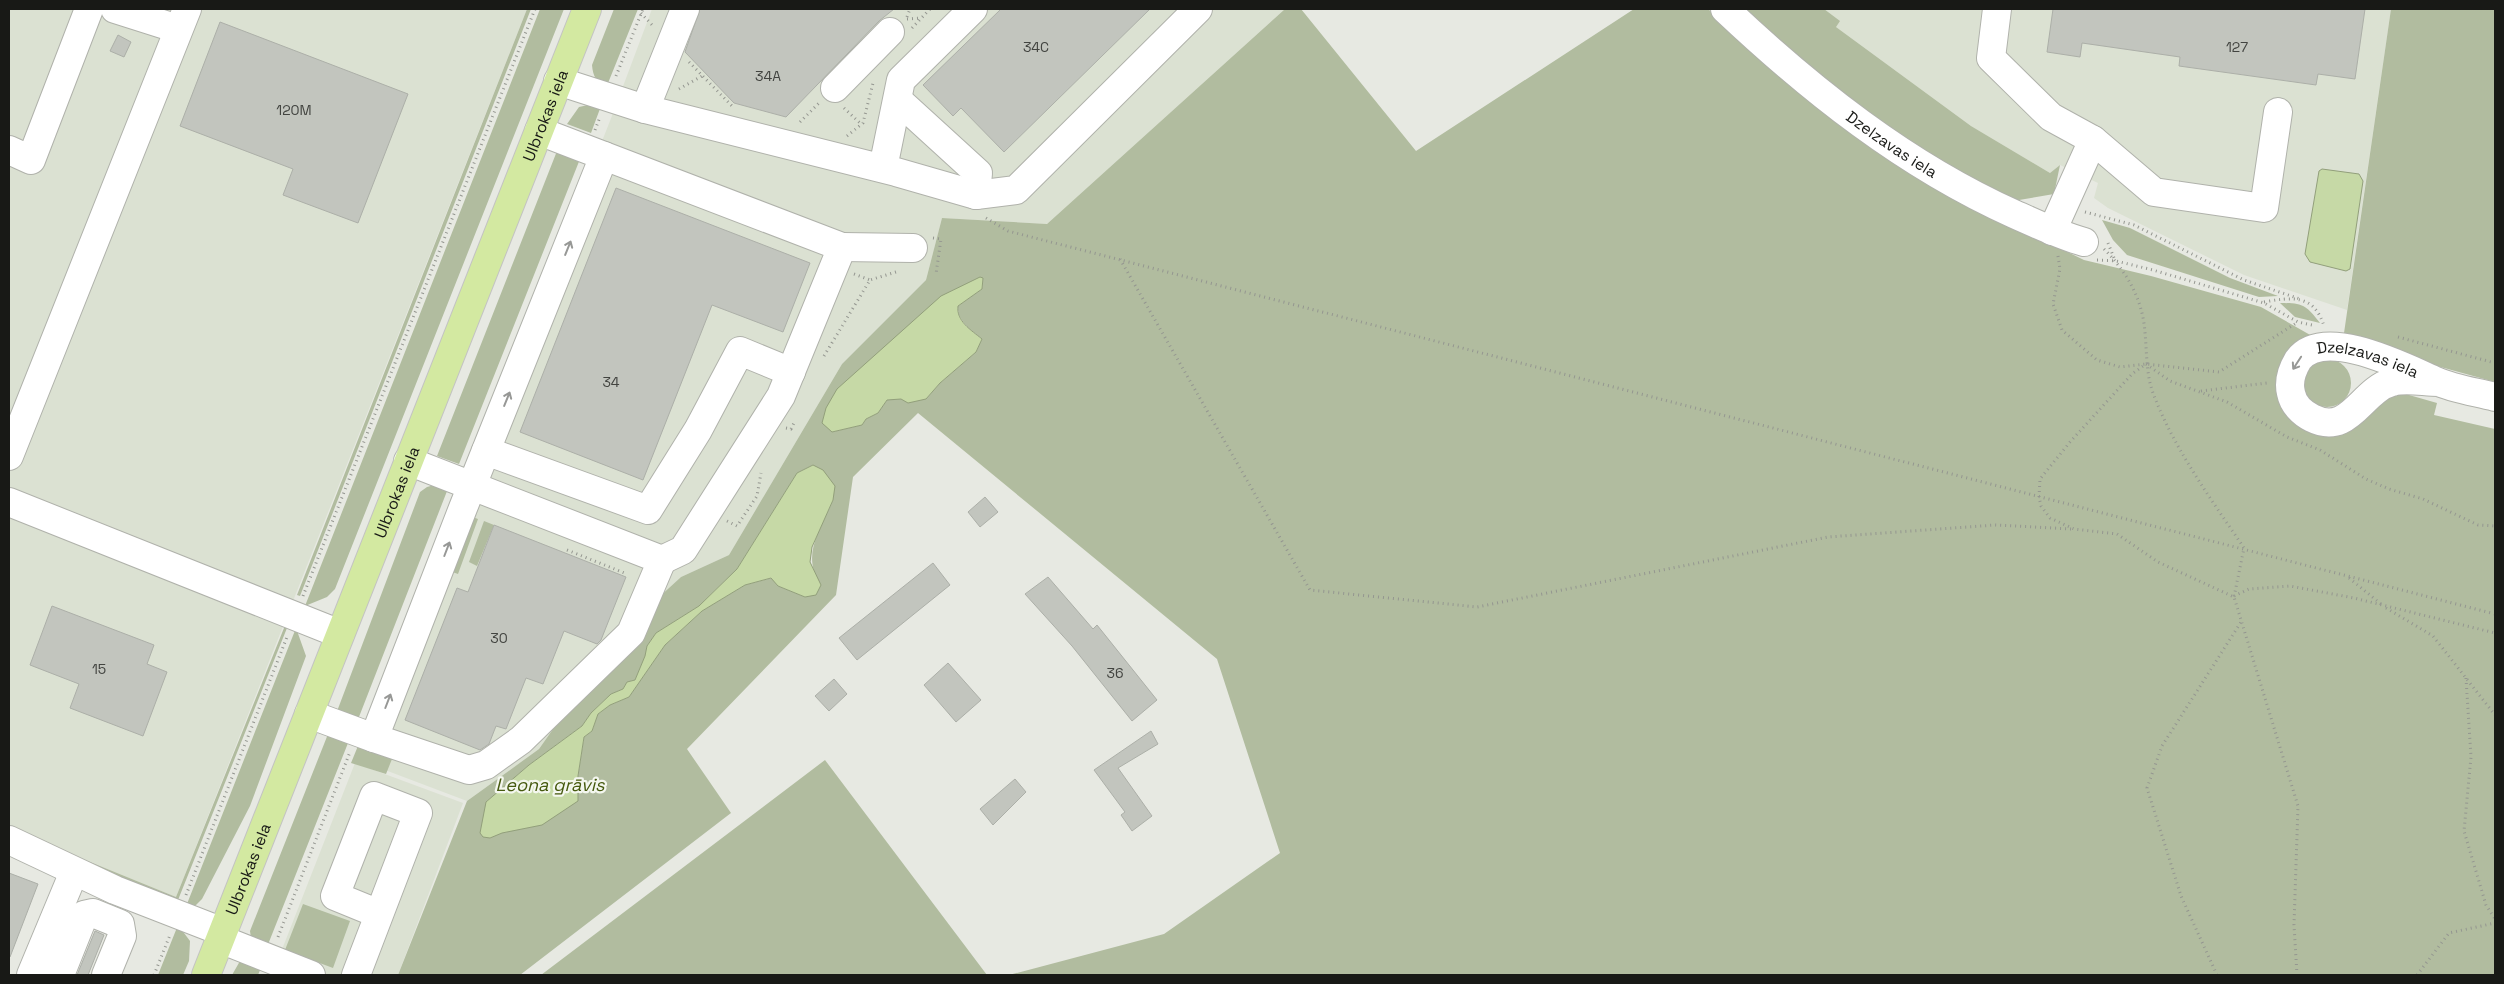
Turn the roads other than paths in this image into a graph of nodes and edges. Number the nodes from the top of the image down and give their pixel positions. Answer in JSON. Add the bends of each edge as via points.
{"nodes":[{"id":1,"x":89,"y":9,"type":"edge"},
{"id":2,"x":115,"y":9,"type":"edge"},
{"id":3,"x":587,"y":9,"type":"edge"},
{"id":4,"x":685,"y":9,"type":"edge"},
{"id":5,"x":1198,"y":9,"type":"edge"},
{"id":6,"x":1725,"y":9,"type":"edge"},
{"id":7,"x":1997,"y":9,"type":"edge"},
{"id":8,"x":957,"y":14,"type":"edge"},
{"id":9,"x":182,"y":19,"type":"edge"},
{"id":10,"x":890,"y":32,"type":"dead end"},
{"id":11,"x":869,"y":54,"type":"junction"},
{"id":12,"x":558,"y":81,"type":"junction"},
{"id":13,"x":835,"y":88,"type":"dead end"},
{"id":14,"x":899,"y":90,"type":"junction"},
{"id":15,"x":645,"y":109,"type":"junction"},
{"id":16,"x":2278,"y":112,"type":"dead end"},
{"id":17,"x":539,"y":131,"type":"junction"},
{"id":18,"x":2093,"y":140,"type":"junction"},
{"id":19,"x":9,"y":150,"type":"edge"},
{"id":20,"x":604,"y":156,"type":"junction"},
{"id":21,"x":883,"y":168,"type":"junction"},
{"id":22,"x":976,"y":195,"type":"junction"},
{"id":23,"x":2057,"y":221,"type":"junction"},
{"id":24,"x":2084,"y":242,"type":"dead end"},
{"id":25,"x":922,"y":243,"type":"road end"},
{"id":26,"x":842,"y":247,"type":"junction"},
{"id":27,"x":791,"y":372,"type":"junction"},
{"id":28,"x":2438,"y":382,"type":"junction"},
{"id":29,"x":2495,"y":397,"type":"edge"},
{"id":30,"x":486,"y":451,"type":"junction"},
{"id":31,"x":9,"y":456,"type":"edge"},
{"id":32,"x":408,"y":461,"type":"junction"},
{"id":33,"x":472,"y":486,"type":"junction"},
{"id":34,"x":9,"y":502,"type":"edge"},
{"id":35,"x":648,"y":510,"type":"junction"},
{"id":36,"x":635,"y":550,"type":"junction"},
{"id":37,"x":662,"y":560,"type":"junction"},
{"id":38,"x":340,"y":634,"type":"junction"},
{"id":39,"x":309,"y":714,"type":"junction"},
{"id":40,"x":374,"y":738,"type":"junction"},
{"id":41,"x":9,"y":840,"type":"edge"},
{"id":42,"x":74,"y":872,"type":"junction"},
{"id":43,"x":114,"y":890,"type":"junction"},
{"id":44,"x":379,"y":914,"type":"dead end"},
{"id":45,"x":103,"y":917,"type":"junction"},
{"id":46,"x":222,"y":936,"type":"junction"},
{"id":47,"x":31,"y":975,"type":"edge"},
{"id":48,"x":60,"y":975,"type":"edge"},
{"id":49,"x":106,"y":975,"type":"edge"},
{"id":50,"x":206,"y":975,"type":"edge"},
{"id":51,"x":312,"y":975,"type":"edge"},
{"id":52,"x":356,"y":975,"type":"edge"}],
"edges":[{"from":1,"to":19,"type":"street","via":[[32,160]]},
{"from":2,"to":9,"type":"street"},
{"from":3,"to":12,"type":"main road","name":"Ulbrokas iela"},
{"from":4,"to":15,"type":"street"},
{"from":5,"to":22,"type":"street","via":[[1016,190]]},
{"from":6,"to":23,"type":"street","name":"Dzelzavas iela","via":[[1800,76],[1875,134],[1981,199]]},
{"from":7,"to":18,"type":"street","via":[[1991,58],[2051,116]]},
{"from":8,"to":14,"type":"street"},
{"from":9,"to":31,"type":"street"},
{"from":10,"to":11,"type":"street"},
{"from":11,"to":13,"type":"street"},
{"from":11,"to":14,"type":"street"},
{"from":12,"to":15,"type":"street"},
{"from":12,"to":17,"type":"main road","name":"Ulbrokas iela"},
{"from":14,"to":21,"type":"street"},
{"from":14,"to":22,"type":"street","via":[[978,173]]},
{"from":15,"to":21,"type":"street","via":[[841,145]]},
{"from":16,"to":18,"type":"street","via":[[2264,208],[2154,192]]},
{"from":17,"to":20,"type":"street"},
{"from":17,"to":32,"type":"main road","name":"Ulbrokas iela"},
{"from":18,"to":23,"type":"street"},
{"from":20,"to":26,"type":"street"},
{"from":30,"to":20,"type":"street","one_way":true},
{"from":21,"to":22,"type":"street"},
{"from":23,"to":24,"type":"street","name":"Dzelzavas iela"},
{"from":25,"to":26,"type":"street"},
{"from":26,"to":27,"type":"street"},
{"from":27,"to":35,"type":"street","via":[[740,351],[698,430]]},
{"from":27,"to":37,"type":"street","via":[[781,396],[683,550]]},
{"from":28,"to":28,"type":"street","name":"Dzelzavas iela","one_way":true,"via":[[2406,366],[2340,346],[2312,349],[2293,367],[2290,380],[2294,399],[2305,415],[2317,421],[2330,422],[2343,420],[2378,388],[2393,381]]},
{"from":28,"to":29,"type":"street","name":"Dzelzavas iela"},
{"from":30,"to":33,"type":"street"},
{"from":30,"to":35,"type":"street"},
{"from":32,"to":33,"type":"street"},
{"from":32,"to":38,"type":"main road","name":"Ulbrokas iela"},
{"from":33,"to":36,"type":"street"},
{"from":40,"to":33,"type":"street","one_way":true},
{"from":34,"to":38,"type":"street"},
{"from":35,"to":36,"type":"street"},
{"from":36,"to":37,"type":"street"},
{"from":37,"to":40,"type":"street","via":[[631,633],[521,740],[486,765],[469,770]]},
{"from":38,"to":39,"type":"main road","name":"Ulbrokas iela"},
{"from":39,"to":40,"type":"street"},
{"from":39,"to":46,"type":"main road","name":"Ulbrokas iela"},
{"from":41,"to":42,"type":"street"},
{"from":42,"to":43,"type":"street"},
{"from":42,"to":47,"type":"street"},
{"from":43,"to":45,"type":"street"},
{"from":43,"to":46,"type":"street"},
{"from":44,"to":52,"type":"street"},
{"from":45,"to":48,"type":"street","via":[[93,913],[84,916]]},
{"from":45,"to":49,"type":"street","via":[[120,924],[122,936]]},
{"from":46,"to":50,"type":"main road","name":"Ulbrokas iela"},
{"from":46,"to":51,"type":"street"}]}
